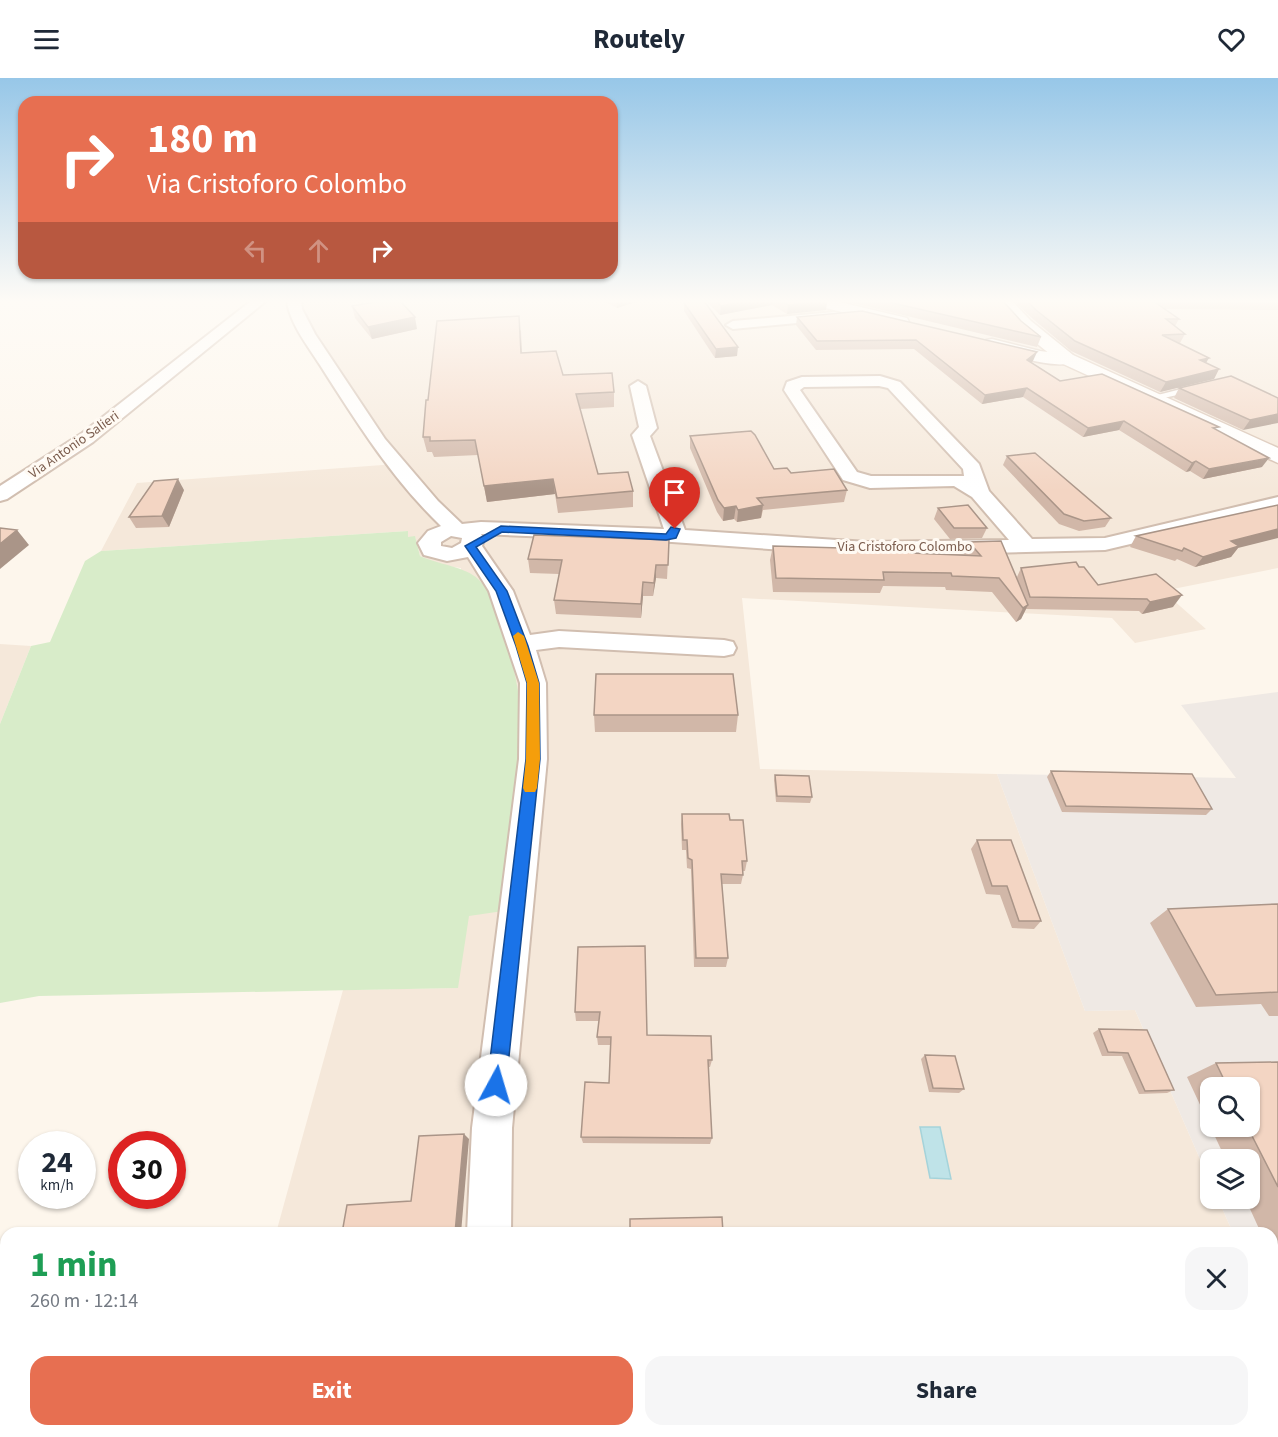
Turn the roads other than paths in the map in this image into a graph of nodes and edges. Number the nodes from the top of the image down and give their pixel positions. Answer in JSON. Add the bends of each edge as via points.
{"nodes":[{"id":1,"x":180,"y":364,"type":"edge"},
{"id":2,"x":328,"y":364,"type":"edge"},
{"id":3,"x":1082,"y":364,"type":"edge"},
{"id":4,"x":1208,"y":385,"type":"edge"},
{"id":5,"x":638,"y":386,"type":"dead end"},
{"id":6,"x":1150,"y":398,"type":"junction"},
{"id":7,"x":1278,"y":456,"type":"edge"},
{"id":8,"x":977,"y":483,"type":"junction"},
{"id":9,"x":0,"y":495,"type":"edge"},
{"id":10,"x":1278,"y":503,"type":"edge"},
{"id":11,"x":431,"y":506,"type":"junction"},
{"id":12,"x":672,"y":536,"type":"junction"},
{"id":13,"x":465,"y":537,"type":"junction"},
{"id":14,"x":1026,"y":545,"type":"junction"},
{"id":15,"x":436,"y":547,"type":"junction"},
{"id":16,"x":491,"y":576,"type":"junction"},
{"id":17,"x":522,"y":646,"type":"junction"},
{"id":18,"x":724,"y":648,"type":"dead end"},
{"id":19,"x":489,"y":1227,"type":"edge"}],
"edges":[{"from":1,"to":9,"type":"street","name":"Via Antonio Salieri","via":[[96,432]]},
{"from":2,"to":11,"type":"street","via":[[378,442]]},
{"from":3,"to":6,"type":"main road"},
{"from":4,"to":6,"type":"lane"},
{"from":5,"to":12,"type":"street","via":[[648,428],[641,435],[675,529]]},
{"from":6,"to":7,"type":"main road"},
{"from":8,"to":8,"type":"street","via":[[952,478],[856,480],[792,390],[793,386],[802,382],[880,381],[894,385],[972,468]]},
{"from":8,"to":14,"type":"street"},
{"from":10,"to":14,"type":"street","name":"Via Cristoforo Colombo","via":[[1105,544]]},
{"from":11,"to":13,"type":"street"},
{"from":11,"to":15,"type":"street"},
{"from":12,"to":13,"type":"street","name":"Via Cristoforo Colombo","via":[[501,529]]},
{"from":12,"to":14,"type":"street","name":"Via Cristoforo Colombo","via":[[867,549]]},
{"from":13,"to":15,"type":"street","name":"Via Cristoforo Colombo","via":[[445,531]]},
{"from":13,"to":16,"type":"street"},
{"from":15,"to":16,"type":"street"},
{"from":16,"to":17,"type":"street","via":[[501,591]]},
{"from":17,"to":18,"type":"street","via":[[559,639]]},
{"from":17,"to":19,"type":"street","via":[[533,683],[533,759],[492,1128]]}]}
